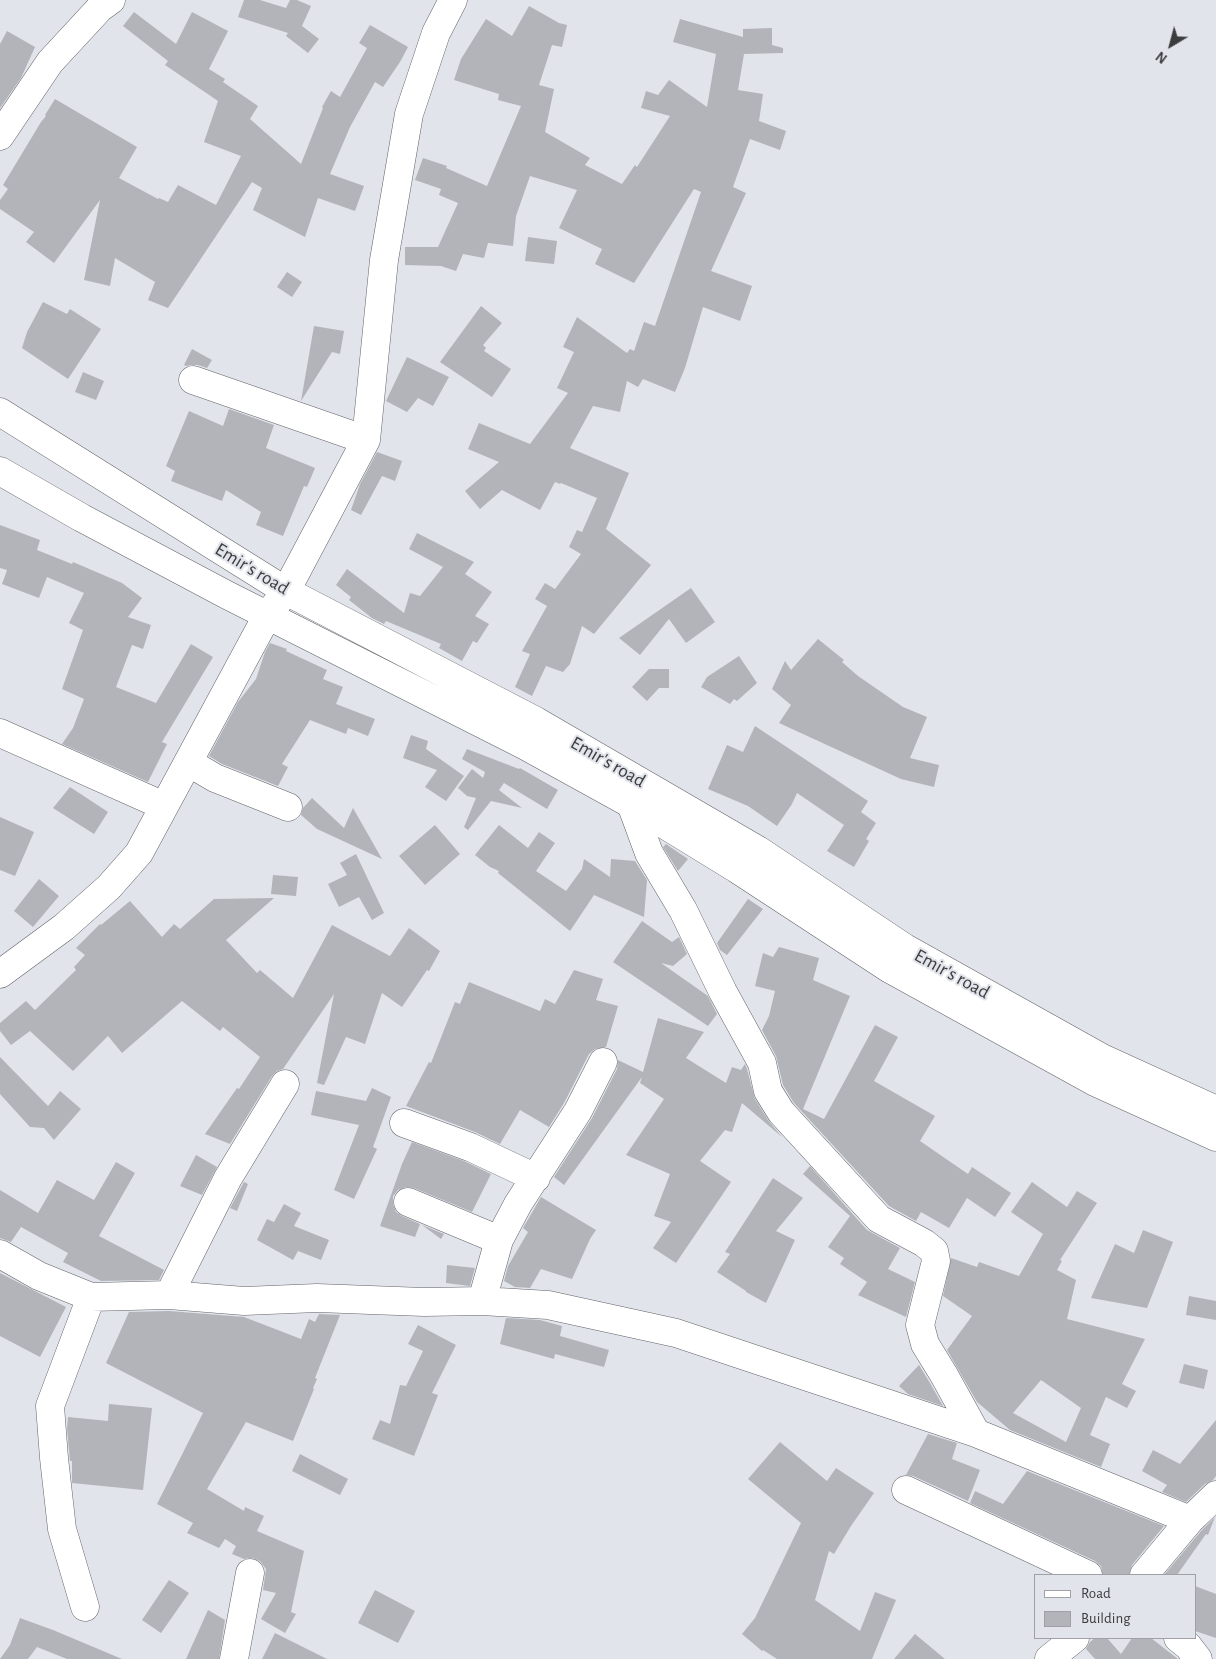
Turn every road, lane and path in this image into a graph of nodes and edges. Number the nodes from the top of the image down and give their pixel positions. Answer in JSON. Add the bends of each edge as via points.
{"nodes":[{"id":1,"x":111,"y":0,"type":"edge"},
{"id":2,"x":453,"y":0,"type":"edge"},
{"id":3,"x":0,"y":136,"type":"edge"},
{"id":4,"x":193,"y":380,"type":"dead end"},
{"id":5,"x":0,"y":412,"type":"edge"},
{"id":6,"x":366,"y":440,"type":"junction"},
{"id":7,"x":0,"y":471,"type":"edge"},
{"id":8,"x":286,"y":591,"type":"junction"},
{"id":9,"x":267,"y":616,"type":"junction"},
{"id":10,"x":0,"y":733,"type":"edge"},
{"id":11,"x":188,"y":762,"type":"junction"},
{"id":12,"x":631,"y":804,"type":"junction"},
{"id":13,"x":164,"y":806,"type":"junction"},
{"id":14,"x":288,"y":807,"type":"dead end"},
{"id":15,"x":0,"y":974,"type":"edge"},
{"id":16,"x":603,"y":1062,"type":"dead end"},
{"id":17,"x":285,"y":1084,"type":"dead end"},
{"id":18,"x":1216,"y":1110,"type":"edge"},
{"id":19,"x":404,"y":1123,"type":"dead end"},
{"id":20,"x":1216,"y":1137,"type":"edge"},
{"id":21,"x":536,"y":1178,"type":"junction"},
{"id":22,"x":408,"y":1202,"type":"dead end"},
{"id":23,"x":499,"y":1240,"type":"junction"},
{"id":24,"x":0,"y":1254,"type":"edge"},
{"id":25,"x":169,"y":1295,"type":"junction"},
{"id":26,"x":91,"y":1297,"type":"junction"},
{"id":27,"x":482,"y":1301,"type":"junction"},
{"id":28,"x":976,"y":1433,"type":"junction"},
{"id":29,"x":906,"y":1490,"type":"dead end"},
{"id":30,"x":1216,"y":1495,"type":"edge"},
{"id":31,"x":1190,"y":1520,"type":"junction"},
{"id":32,"x":250,"y":1573,"type":"dead end"},
{"id":33,"x":1086,"y":1574,"type":"edge"},
{"id":34,"x":1145,"y":1574,"type":"edge"},
{"id":35,"x":85,"y":1608,"type":"dead end"},
{"id":36,"x":1074,"y":1639,"type":"edge"},
{"id":37,"x":1179,"y":1639,"type":"edge"},
{"id":38,"x":234,"y":1659,"type":"edge"},
{"id":39,"x":1049,"y":1659,"type":"edge"},
{"id":40,"x":1198,"y":1659,"type":"edge"}],
"edges":[{"from":1,"to":3,"type":"street","via":[[50,62]]},
{"from":2,"to":6,"type":"street","via":[[436,33],[410,114],[384,260]]},
{"from":4,"to":6,"type":"street"},
{"from":5,"to":8,"type":"street","name":"Emir's road"},
{"from":6,"to":8,"type":"street"},
{"from":7,"to":9,"type":"street","name":"Emir's road"},
{"from":8,"to":9,"type":"street"},
{"from":8,"to":18,"type":"street","name":"Emir's road","via":[[536,721],[758,850],[905,948],[1093,1054]]},
{"from":9,"to":11,"type":"street"},
{"from":9,"to":12,"type":"street","name":"Emir's road","via":[[524,745]]},
{"from":10,"to":13,"type":"street"},
{"from":11,"to":13,"type":"street"},
{"from":11,"to":14,"type":"street","via":[[215,778]]},
{"from":12,"to":20,"type":"street","name":"Emir's road","via":[[890,969],[1095,1082]]},
{"from":12,"to":28,"type":"street","via":[[649,853],[683,910],[762,1063],[768,1092],[781,1112],[879,1219],[934,1251],[936,1261],[920,1325],[924,1344]]},
{"from":13,"to":15,"type":"street","via":[[138,853],[109,887],[64,927]]},
{"from":16,"to":21,"type":"street","via":[[578,1111]]},
{"from":17,"to":25,"type":"street","via":[[228,1178]]},
{"from":19,"to":21,"type":"street","via":[[470,1147]]},
{"from":21,"to":23,"type":"street"},
{"from":22,"to":23,"type":"street"},
{"from":23,"to":27,"type":"street"},
{"from":24,"to":26,"type":"street","via":[[39,1276]]},
{"from":25,"to":26,"type":"street"},
{"from":25,"to":27,"type":"street","via":[[244,1301],[317,1298]]},
{"from":26,"to":35,"type":"street","via":[[50,1406],[62,1528]]},
{"from":27,"to":28,"type":"street","via":[[548,1304],[676,1333]]},
{"from":28,"to":31,"type":"street"},
{"from":29,"to":33,"type":"street"},
{"from":30,"to":31,"type":"street"},
{"from":31,"to":34,"type":"street"},
{"from":32,"to":38,"type":"street"},
{"from":36,"to":39,"type":"street"},
{"from":37,"to":40,"type":"street"}]}
